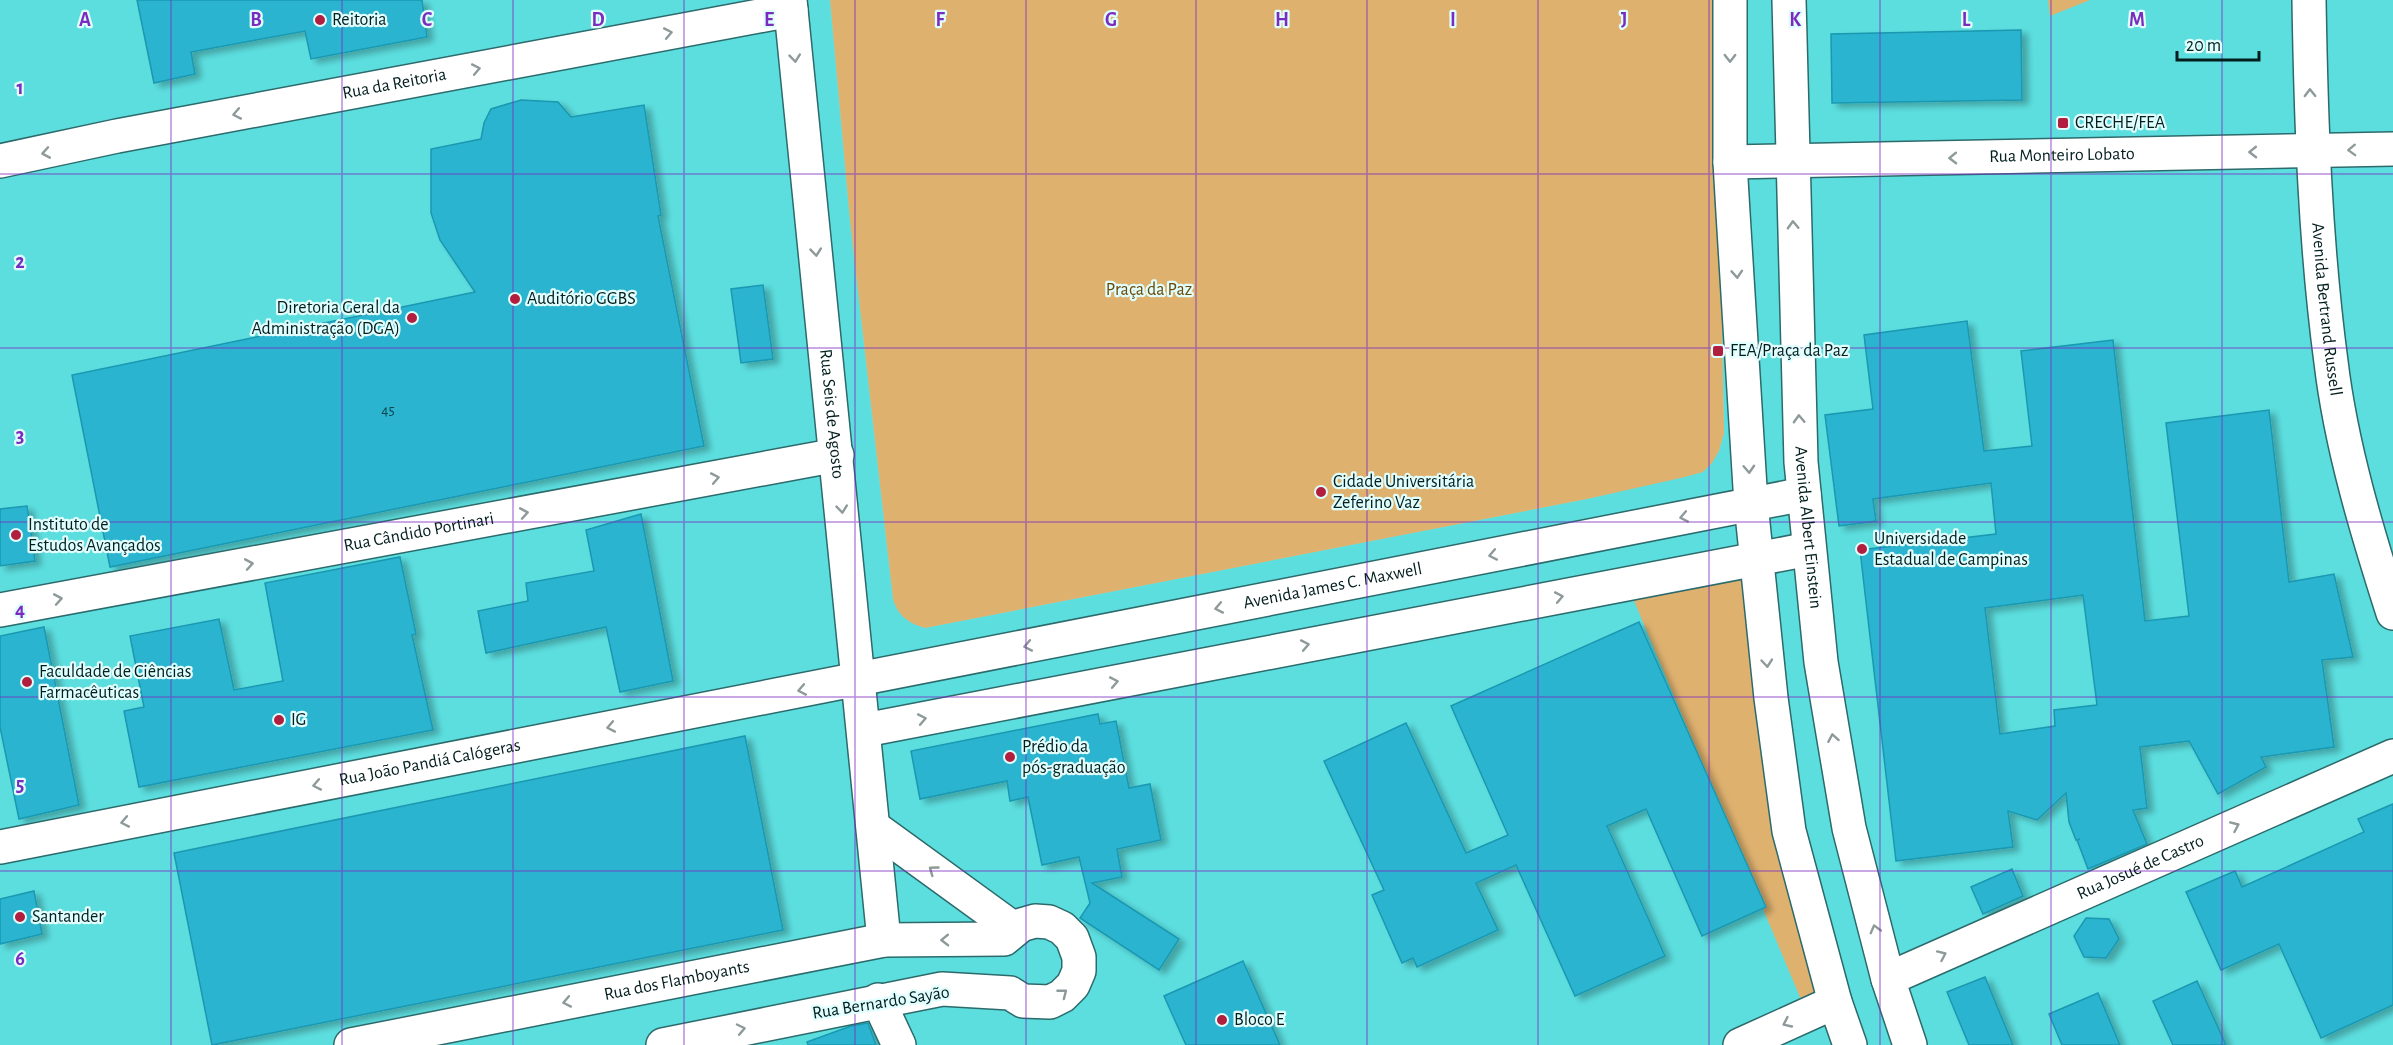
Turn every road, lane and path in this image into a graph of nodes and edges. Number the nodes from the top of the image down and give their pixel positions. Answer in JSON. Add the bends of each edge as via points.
{"nodes":[{"id":1,"x":1730,"y":0,"type":"edge"},
{"id":2,"x":1789,"y":0,"type":"edge"},
{"id":3,"x":2309,"y":0,"type":"edge"},
{"id":4,"x":790,"y":5,"type":"edge"},
{"id":5,"x":2393,"y":149,"type":"edge"},
{"id":6,"x":2311,"y":151,"type":"junction"},
{"id":7,"x":0,"y":161,"type":"edge"},
{"id":8,"x":1792,"y":161,"type":"junction"},
{"id":9,"x":1730,"y":162,"type":"junction"},
{"id":10,"x":837,"y":455,"type":"junction"},
{"id":11,"x":1804,"y":494,"type":"junction"},
{"id":12,"x":1751,"y":504,"type":"junction"},
{"id":13,"x":1809,"y":549,"type":"junction"},
{"id":14,"x":1757,"y":558,"type":"junction"},
{"id":15,"x":0,"y":610,"type":"edge"},
{"id":16,"x":2393,"y":613,"type":"edge"},
{"id":17,"x":860,"y":678,"type":"junction"},
{"id":18,"x":865,"y":730,"type":"junction"},
{"id":19,"x":2393,"y":756,"type":"edge"},
{"id":20,"x":875,"y":828,"type":"junction"},
{"id":21,"x":0,"y":847,"type":"edge"},
{"id":22,"x":1009,"y":934,"type":"junction"},
{"id":23,"x":884,"y":940,"type":"junction"},
{"id":24,"x":1888,"y":979,"type":"junction"},
{"id":25,"x":878,"y":1000,"type":"junction"},
{"id":26,"x":1835,"y":1002,"type":"junction"},
{"id":27,"x":351,"y":1045,"type":"edge"},
{"id":28,"x":663,"y":1045,"type":"edge"},
{"id":29,"x":899,"y":1045,"type":"edge"},
{"id":30,"x":1740,"y":1045,"type":"edge"},
{"id":31,"x":1850,"y":1045,"type":"edge"},
{"id":32,"x":1910,"y":1045,"type":"edge"}],
"edges":[{"from":1,"to":9,"type":"street","one_way":true},
{"from":2,"to":8,"type":"street","name":"Avenida Albert Einstein"},
{"from":6,"to":3,"type":"street","name":"Avenida Bertrand Russell","one_way":true},
{"from":4,"to":7,"type":"street","name":"Rua da Reitoria"},
{"from":4,"to":10,"type":"street","name":"Rua Seis de Agosto","one_way":true},
{"from":5,"to":6,"type":"street","name":"Rua Monteiro Lobato","one_way":true},
{"from":6,"to":8,"type":"street","name":"Rua Monteiro Lobato","one_way":true},
{"from":6,"to":16,"type":"street","name":"Avenida Bertrand Russell","via":[[2331,364],[2357,490]]},
{"from":8,"to":9,"type":"street","name":"Rua Monteiro Lobato"},
{"from":11,"to":8,"type":"street","name":"Avenida Albert Einstein","one_way":true},
{"from":9,"to":12,"type":"street","one_way":true},
{"from":15,"to":10,"type":"street","name":"Rua Cândido Portinari","one_way":true},
{"from":10,"to":17,"type":"street","name":"Rua Seis de Agosto","one_way":true},
{"from":11,"to":12,"type":"street","name":"Avenida James C. Maxwell"},
{"from":11,"to":13,"type":"street","name":"Avenida Albert Einstein"},
{"from":12,"to":14,"type":"street"},
{"from":12,"to":17,"type":"street","name":"Avenida James C. Maxwell","one_way":true},
{"from":13,"to":14,"type":"street"},
{"from":24,"to":13,"type":"street","name":"Avenida Albert Einstein","one_way":true,"via":[[1849,828],[1821,662]]},
{"from":18,"to":14,"type":"street","one_way":true},
{"from":14,"to":26,"type":"street","one_way":true,"via":[[1789,831]]},
{"from":17,"to":18,"type":"street","name":"Rua Seis de Agosto"},
{"from":17,"to":21,"type":"street","name":"Rua João Pandiá Calógeras","one_way":true},
{"from":18,"to":20,"type":"street","name":"Rua Seis de Agosto"},
{"from":24,"to":19,"type":"street","name":"Rua Josué de Castro","one_way":true},
{"from":22,"to":20,"type":"street","one_way":true},
{"from":20,"to":23,"type":"street","name":"Rua Seis de Agosto"},
{"from":22,"to":23,"type":"street","name":"Rua dos Flamboyants","one_way":true},
{"from":25,"to":22,"type":"street","name":"Rua Bernardo Sayão","one_way":true,"via":[[942,989],[1010,993],[1037,1004],[1062,996],[1073,985],[1079,957],[1072,938],[1062,928],[1035,921]]},
{"from":23,"to":27,"type":"street","name":"Rua dos Flamboyants","one_way":true},
{"from":24,"to":32,"type":"street","name":"Avenida Albert Einstein"},
{"from":28,"to":25,"type":"street","name":"Rua Bernardo Sayão","one_way":true},
{"from":25,"to":29,"type":"street"},
{"from":26,"to":30,"type":"street","one_way":true},
{"from":26,"to":31,"type":"street"}]}
